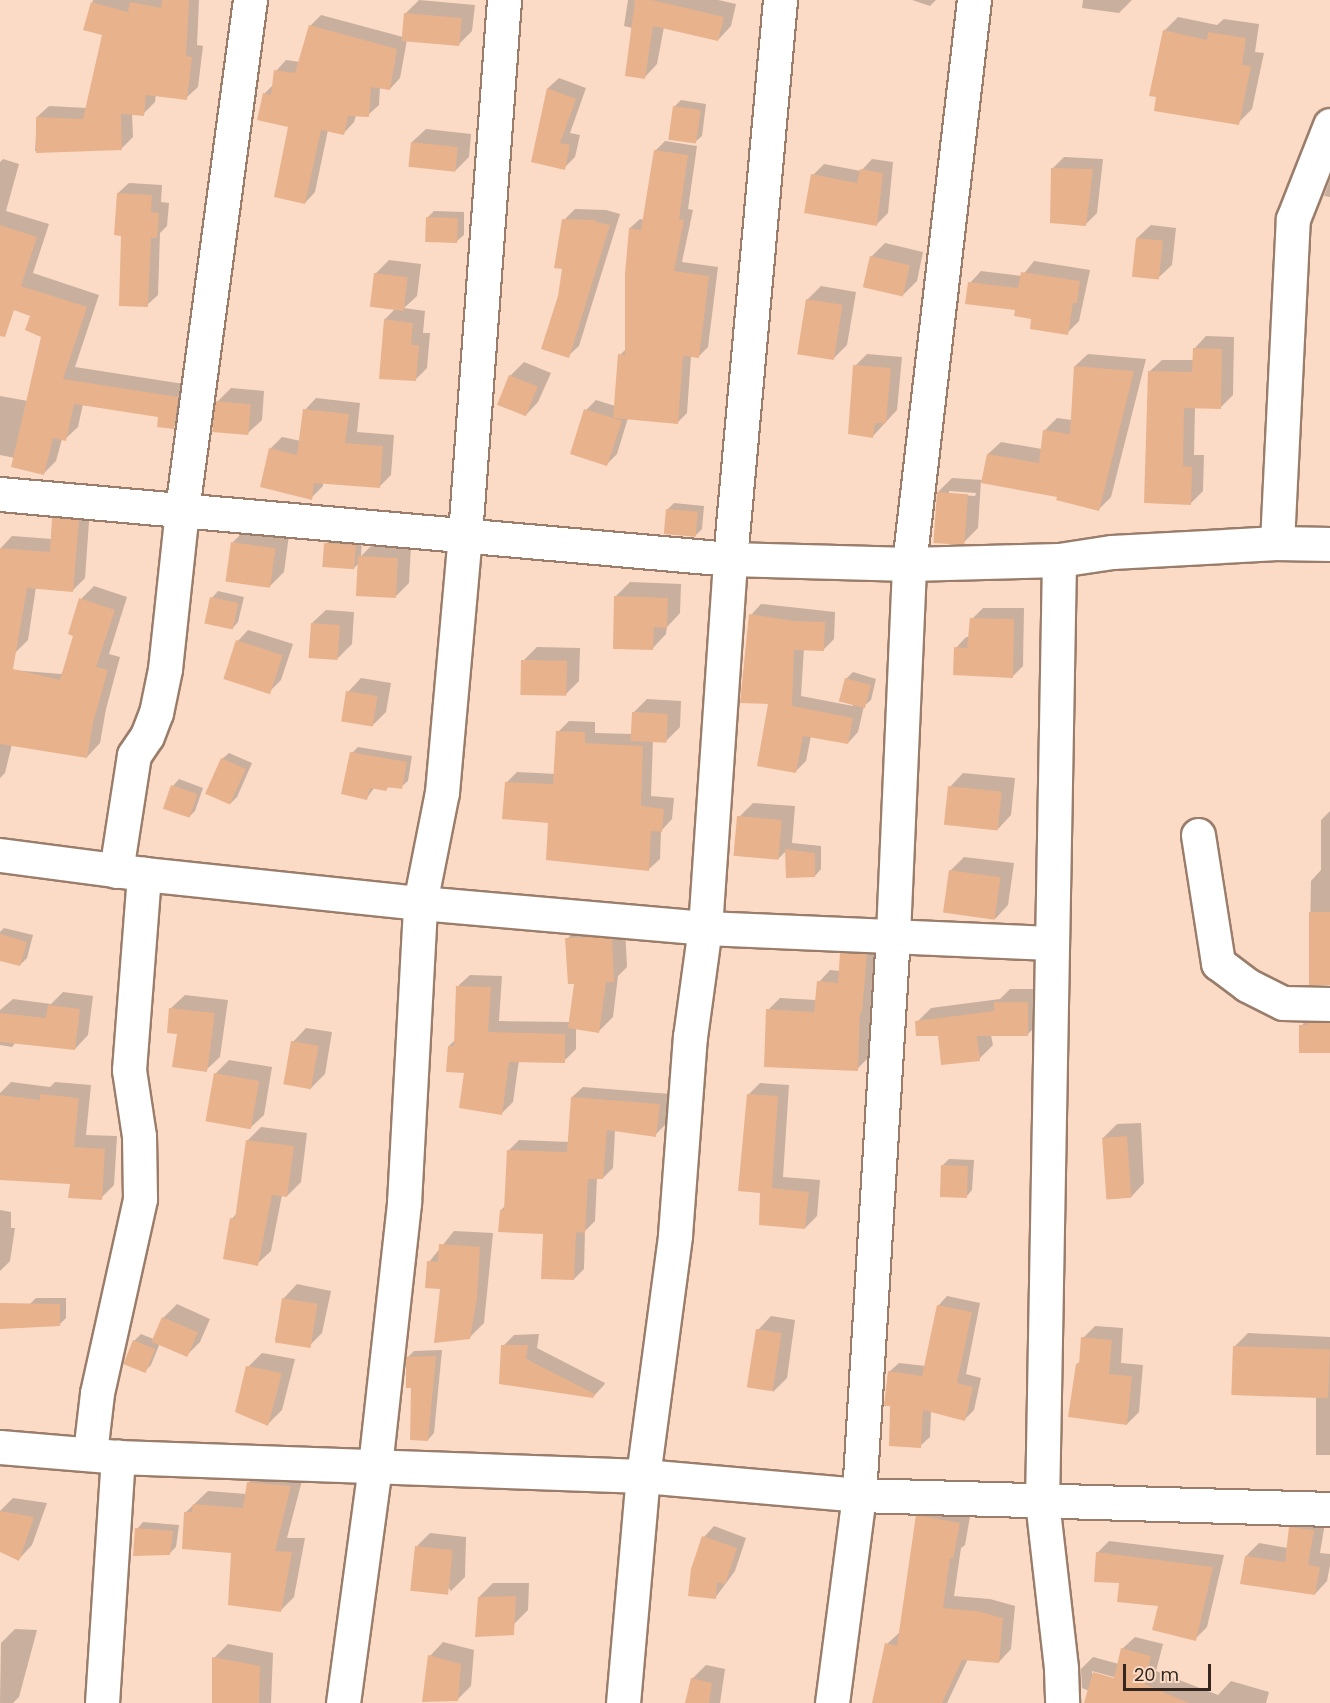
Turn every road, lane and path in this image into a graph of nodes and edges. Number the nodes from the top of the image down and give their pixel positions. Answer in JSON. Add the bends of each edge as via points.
{"nodes":[{"id":1,"x":250,"y":0,"type":"edge"},
{"id":2,"x":504,"y":0,"type":"edge"},
{"id":3,"x":780,"y":0,"type":"edge"},
{"id":4,"x":974,"y":0,"type":"edge"},
{"id":5,"x":1330,"y":125,"type":"edge"},
{"id":6,"x":0,"y":494,"type":"edge"},
{"id":7,"x":182,"y":510,"type":"junction"},
{"id":8,"x":465,"y":535,"type":"junction"},
{"id":9,"x":1277,"y":543,"type":"junction"},
{"id":10,"x":1330,"y":544,"type":"edge"},
{"id":11,"x":730,"y":559,"type":"junction"},
{"id":12,"x":1059,"y":560,"type":"junction"},
{"id":13,"x":909,"y":564,"type":"junction"},
{"id":14,"x":1198,"y":835,"type":"dead end"},
{"id":15,"x":0,"y":855,"type":"edge"},
{"id":16,"x":130,"y":873,"type":"junction"},
{"id":17,"x":420,"y":903,"type":"junction"},
{"id":18,"x":705,"y":928,"type":"junction"},
{"id":19,"x":893,"y":934,"type":"junction"},
{"id":20,"x":1051,"y":944,"type":"junction"},
{"id":21,"x":1330,"y":1004,"type":"edge"},
{"id":22,"x":0,"y":1447,"type":"edge"},
{"id":23,"x":104,"y":1455,"type":"junction"},
{"id":24,"x":375,"y":1466,"type":"junction"},
{"id":25,"x":643,"y":1476,"type":"junction"},
{"id":26,"x":859,"y":1495,"type":"junction"},
{"id":27,"x":1042,"y":1501,"type":"junction"},
{"id":28,"x":1330,"y":1509,"type":"edge"},
{"id":29,"x":102,"y":1703,"type":"edge"},
{"id":30,"x":343,"y":1703,"type":"edge"},
{"id":31,"x":623,"y":1703,"type":"edge"},
{"id":32,"x":832,"y":1703,"type":"edge"},
{"id":33,"x":1062,"y":1703,"type":"edge"}],
"edges":[{"from":1,"to":7,"type":"street"},
{"from":2,"to":8,"type":"street"},
{"from":3,"to":11,"type":"street"},
{"from":4,"to":13,"type":"street"},
{"from":5,"to":9,"type":"street","via":[[1293,219]]},
{"from":6,"to":7,"type":"street"},
{"from":7,"to":8,"type":"street"},
{"from":7,"to":16,"type":"street","via":[[165,669],[156,713],[134,755]]},
{"from":8,"to":11,"type":"street"},
{"from":8,"to":17,"type":"street","via":[[442,792]]},
{"from":9,"to":10,"type":"street"},
{"from":9,"to":12,"type":"street","via":[[1112,552]]},
{"from":11,"to":13,"type":"street"},
{"from":11,"to":18,"type":"street"},
{"from":12,"to":13,"type":"street"},
{"from":12,"to":20,"type":"street"},
{"from":13,"to":19,"type":"street"},
{"from":14,"to":21,"type":"street","via":[[1218,963],[1247,985],[1283,1003]]},
{"from":15,"to":16,"type":"street"},
{"from":16,"to":17,"type":"street"},
{"from":16,"to":23,"type":"street","via":[[129,1070],[139,1136],[140,1199],[97,1393]]},
{"from":17,"to":18,"type":"street"},
{"from":17,"to":24,"type":"street","via":[[404,1203]]},
{"from":18,"to":19,"type":"street"},
{"from":18,"to":25,"type":"street","via":[[690,1037],[675,1235]]},
{"from":19,"to":20,"type":"street"},
{"from":19,"to":26,"type":"street"},
{"from":20,"to":27,"type":"street"},
{"from":22,"to":23,"type":"street"},
{"from":23,"to":24,"type":"street"},
{"from":23,"to":29,"type":"street"},
{"from":24,"to":25,"type":"street"},
{"from":24,"to":30,"type":"street"},
{"from":25,"to":26,"type":"street"},
{"from":25,"to":31,"type":"street"},
{"from":26,"to":27,"type":"street"},
{"from":26,"to":32,"type":"street"},
{"from":27,"to":28,"type":"street"},
{"from":27,"to":33,"type":"street"}]}
